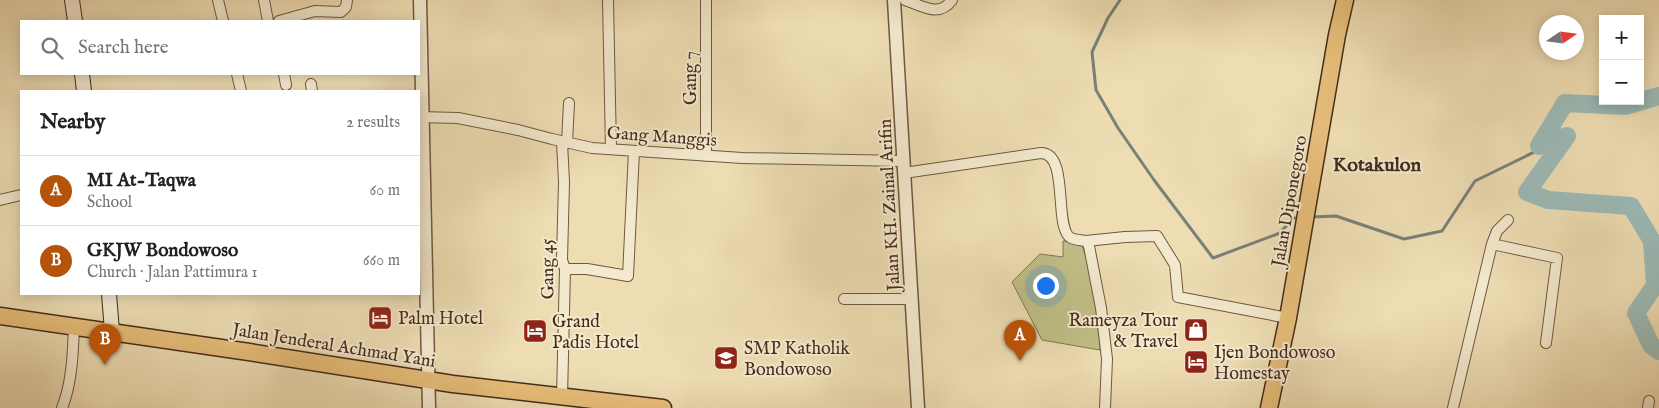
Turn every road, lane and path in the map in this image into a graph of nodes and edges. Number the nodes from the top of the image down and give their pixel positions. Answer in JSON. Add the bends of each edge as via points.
{"nodes":[{"id":1,"x":72,"y":0,"type":"edge"},
{"id":2,"x":218,"y":0,"type":"edge"},
{"id":3,"x":264,"y":0,"type":"edge"},
{"id":4,"x":346,"y":0,"type":"edge"},
{"id":5,"x":420,"y":0,"type":"edge"},
{"id":6,"x":608,"y":0,"type":"edge"},
{"id":7,"x":706,"y":0,"type":"edge"},
{"id":8,"x":894,"y":0,"type":"edge"},
{"id":9,"x":905,"y":0,"type":"edge"},
{"id":10,"x":952,"y":0,"type":"edge"},
{"id":11,"x":1345,"y":0,"type":"edge"},
{"id":12,"x":75,"y":20,"type":"edge"},
{"id":13,"x":223,"y":20,"type":"edge"},
{"id":14,"x":268,"y":20,"type":"edge"},
{"id":15,"x":283,"y":20,"type":"edge"},
{"id":16,"x":82,"y":75,"type":"edge"},
{"id":17,"x":237,"y":75,"type":"edge"},
{"id":18,"x":284,"y":75,"type":"edge"},
{"id":19,"x":286,"y":85,"type":"dead end"},
{"id":20,"x":84,"y":90,"type":"edge"},
{"id":21,"x":241,"y":90,"type":"edge"},
{"id":22,"x":569,"y":103,"type":"dead end"},
{"id":23,"x":421,"y":117,"type":"edge"},
{"id":24,"x":564,"y":142,"type":"junction"},
{"id":25,"x":611,"y":149,"type":"junction"},
{"id":26,"x":634,"y":151,"type":"junction"},
{"id":27,"x":706,"y":156,"type":"junction"},
{"id":28,"x":904,"y":167,"type":"junction"},
{"id":29,"x":20,"y":195,"type":"edge"},
{"id":30,"x":0,"y":200,"type":"edge"},
{"id":31,"x":1508,"y":220,"type":"dead end"},
{"id":32,"x":1086,"y":241,"type":"junction"},
{"id":33,"x":1492,"y":244,"type":"junction"},
{"id":34,"x":565,"y":269,"type":"junction"},
{"id":35,"x":110,"y":295,"type":"edge"},
{"id":36,"x":844,"y":299,"type":"dead end"},
{"id":37,"x":912,"y":299,"type":"junction"},
{"id":38,"x":0,"y":316,"type":"edge"},
{"id":39,"x":1288,"y":318,"type":"junction"},
{"id":40,"x":74,"y":326,"type":"junction"},
{"id":41,"x":112,"y":331,"type":"junction"},
{"id":42,"x":1546,"y":343,"type":"dead end"},
{"id":43,"x":428,"y":380,"type":"junction"},
{"id":44,"x":562,"y":397,"type":"junction"},
{"id":45,"x":606,"y":405,"type":"edge"},
{"id":46,"x":62,"y":408,"type":"edge"},
{"id":47,"x":429,"y":408,"type":"edge"},
{"id":48,"x":663,"y":408,"type":"edge"},
{"id":49,"x":918,"y":408,"type":"edge"},
{"id":50,"x":1105,"y":408,"type":"edge"},
{"id":51,"x":1269,"y":408,"type":"edge"},
{"id":52,"x":1453,"y":408,"type":"edge"}],
"edges":[{"from":1,"to":12,"type":"main road"},
{"from":2,"to":13,"type":"street"},
{"from":3,"to":14,"type":"street"},
{"from":4,"to":15,"type":"street","via":[[342,12],[315,11]]},
{"from":5,"to":23,"type":"street"},
{"from":6,"to":25,"type":"street"},
{"from":7,"to":27,"type":"street","name":"Gang 7"},
{"from":8,"to":28,"type":"street","name":"Jalan KH. Zainal Arifin"},
{"from":9,"to":10,"type":"street","via":[[934,10],[946,8]]},
{"from":11,"to":39,"type":"main road","name":"Jalan Diponegoro"},
{"from":16,"to":20,"type":"main road"},
{"from":17,"to":21,"type":"street"},
{"from":18,"to":19,"type":"street"},
{"from":22,"to":24,"type":"street","name":"Gang 45"},
{"from":23,"to":24,"type":"street","name":"Gang Manggis","via":[[458,118]]},
{"from":23,"to":43,"type":"street"},
{"from":24,"to":25,"type":"street","name":"Gang Manggis"},
{"from":24,"to":34,"type":"street","name":"Gang 45","via":[[562,260]]},
{"from":25,"to":26,"type":"street","name":"Gang Manggis"},
{"from":26,"to":27,"type":"street","name":"Gang Manggis"},
{"from":26,"to":34,"type":"street","via":[[628,276]]},
{"from":27,"to":28,"type":"street","name":"Gang Manggis"},
{"from":28,"to":32,"type":"street","name":"Gang Manggis","via":[[1047,153],[1055,164],[1067,234]]},
{"from":28,"to":37,"type":"street","name":"Jalan KH. Zainal Arifin"},
{"from":29,"to":30,"type":"street"},
{"from":31,"to":33,"type":"street","via":[[1497,231]]},
{"from":32,"to":39,"type":"street","via":[[1157,236],[1175,265],[1178,297]]},
{"from":32,"to":50,"type":"street","via":[[1108,369]]},
{"from":33,"to":42,"type":"street","via":[[1557,258]]},
{"from":33,"to":52,"type":"street"},
{"from":34,"to":44,"type":"street","name":"Gang 45"},
{"from":35,"to":41,"type":"main road"},
{"from":36,"to":37,"type":"street"},
{"from":37,"to":49,"type":"street","name":"Jalan KH. Zainal Arifin"},
{"from":38,"to":40,"type":"main road","name":"Jalan Jenderal Achmad Yani"},
{"from":39,"to":51,"type":"main road","name":"Jalan Diponegoro"},
{"from":40,"to":41,"type":"main road","name":"Jalan Jenderal Achmad Yani"},
{"from":40,"to":46,"type":"street","via":[[73,355]]},
{"from":41,"to":43,"type":"main road","name":"Jalan Jenderal Achmad Yani"},
{"from":43,"to":44,"type":"main road","name":"Jalan Jenderal Achmad Yani"},
{"from":43,"to":47,"type":"street"},
{"from":44,"to":45,"type":"main road","name":"Jalan Jenderal Achmad Yani"},
{"from":45,"to":48,"type":"main road","name":"Jalan Jenderal Achmad Yani"}]}
